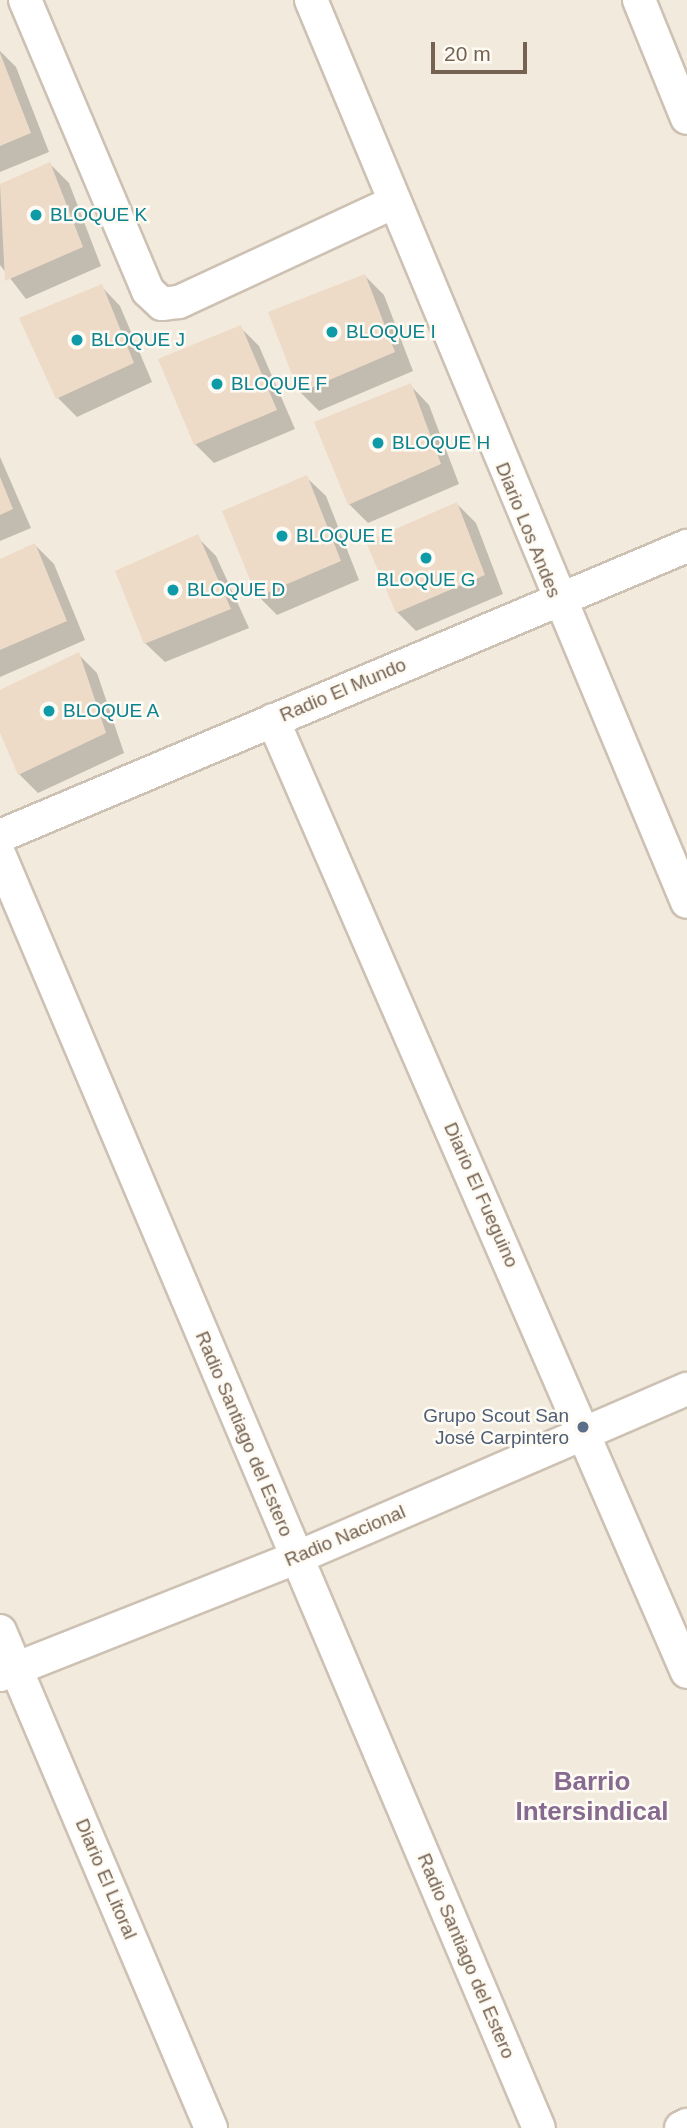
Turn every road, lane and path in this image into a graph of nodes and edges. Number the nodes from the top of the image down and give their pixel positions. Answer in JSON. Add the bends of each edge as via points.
{"nodes":[{"id":1,"x":24,"y":0,"type":"edge"},
{"id":2,"x":311,"y":0,"type":"edge"},
{"id":3,"x":639,"y":0,"type":"edge"},
{"id":4,"x":687,"y":118,"type":"edge"},
{"id":5,"x":394,"y":202,"type":"junction"},
{"id":6,"x":687,"y":546,"type":"edge"},
{"id":7,"x":556,"y":599,"type":"junction"},
{"id":8,"x":273,"y":720,"type":"junction"},
{"id":9,"x":0,"y":836,"type":"edge"},
{"id":10,"x":0,"y":856,"type":"edge"},
{"id":11,"x":687,"y":902,"type":"edge"},
{"id":12,"x":687,"y":1389,"type":"edge"},
{"id":13,"x":585,"y":1434,"type":"junction"},
{"id":14,"x":296,"y":1558,"type":"junction"},
{"id":15,"x":0,"y":1631,"type":"edge"},
{"id":16,"x":8,"y":1672,"type":"edge"},
{"id":17,"x":687,"y":1672,"type":"edge"},
{"id":18,"x":687,"y":2125,"type":"edge"},
{"id":19,"x":211,"y":2128,"type":"edge"},
{"id":20,"x":539,"y":2128,"type":"edge"},
{"id":21,"x":681,"y":2128,"type":"edge"}],
"edges":[{"from":1,"to":5,"type":"street","via":[[148,291],[162,304],[179,302]]},
{"from":2,"to":5,"type":"street","name":"Diario Los Andes"},
{"from":3,"to":4,"type":"street"},
{"from":5,"to":7,"type":"street","name":"Diario Los Andes"},
{"from":6,"to":7,"type":"street","name":"Radio El Mundo"},
{"from":7,"to":8,"type":"street","name":"Radio El Mundo"},
{"from":7,"to":11,"type":"street","name":"Diario Los Andes"},
{"from":8,"to":9,"type":"street","name":"Radio El Mundo"},
{"from":8,"to":13,"type":"street","name":"Diario El Fueguino"},
{"from":10,"to":14,"type":"street","name":"Radio Santiago del Estero"},
{"from":12,"to":13,"type":"street","name":"Radio Nacional"},
{"from":13,"to":14,"type":"street","name":"Radio Nacional"},
{"from":13,"to":17,"type":"street","name":"Diario El Fueguino"},
{"from":14,"to":16,"type":"street","name":"Radio Nacional"},
{"from":14,"to":20,"type":"street","name":"Radio Santiago del Estero"},
{"from":15,"to":16,"type":"street","name":"Diario El Litoral"},
{"from":16,"to":19,"type":"street","name":"Diario El Litoral"},
{"from":18,"to":21,"type":"street"}]}
